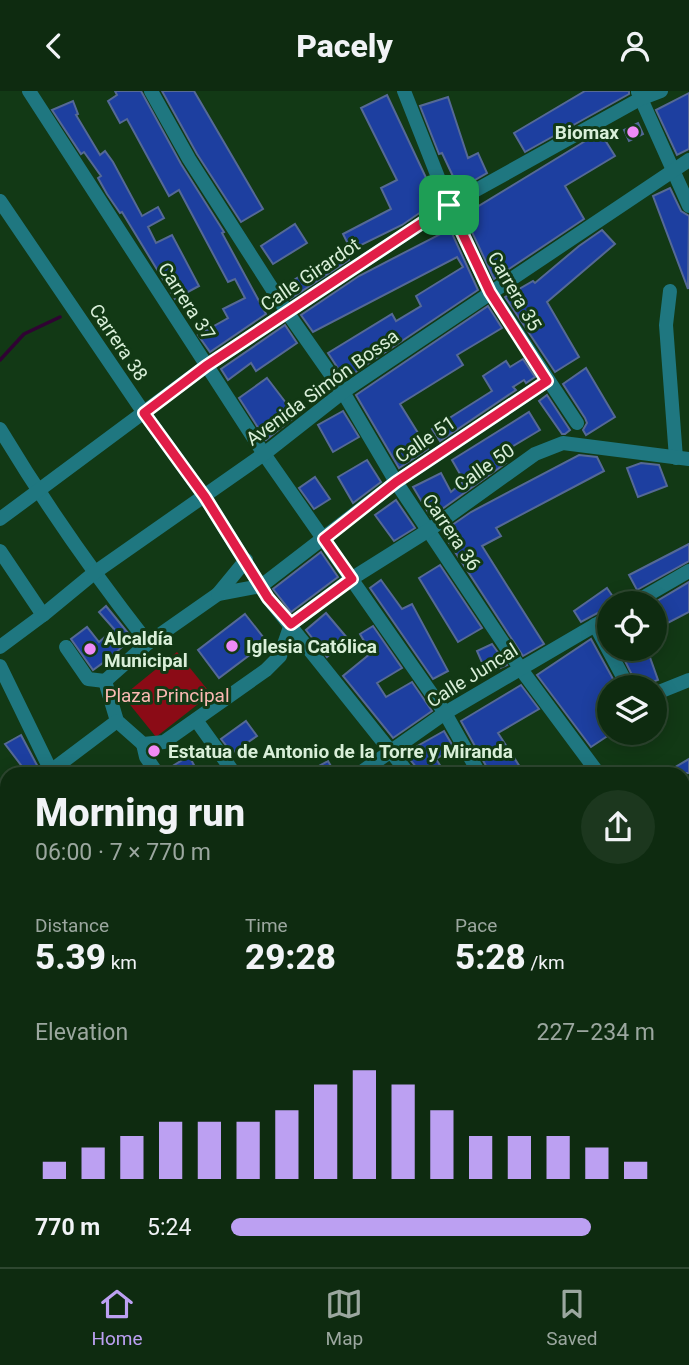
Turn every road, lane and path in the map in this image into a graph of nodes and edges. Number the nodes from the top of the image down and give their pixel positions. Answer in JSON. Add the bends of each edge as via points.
{"nodes":[{"id":1,"x":29,"y":91,"type":"edge"},
{"id":2,"x":151,"y":91,"type":"edge"},
{"id":3,"x":404,"y":91,"type":"edge"},
{"id":4,"x":661,"y":91,"type":"edge"},
{"id":5,"x":639,"y":95,"type":"edge"},
{"id":6,"x":689,"y":160,"type":"edge"},
{"id":7,"x":674,"y":168,"type":"junction"},
{"id":8,"x":0,"y":201,"type":"edge"},
{"id":9,"x":449,"y":205,"type":"junction"},
{"id":10,"x":689,"y":206,"type":"edge"},
{"id":11,"x":670,"y":291,"type":"dead end"},
{"id":12,"x":490,"y":292,"type":"junction"},
{"id":13,"x":287,"y":312,"type":"junction"},
{"id":14,"x":206,"y":366,"type":"junction"},
{"id":15,"x":547,"y":381,"type":"junction"},
{"id":16,"x":342,"y":392,"type":"junction"},
{"id":17,"x":144,"y":413,"type":"junction"},
{"id":18,"x":577,"y":423,"type":"dead end"},
{"id":19,"x":0,"y":429,"type":"edge"},
{"id":20,"x":264,"y":454,"type":"junction"},
{"id":21,"x":683,"y":459,"type":"edge"},
{"id":22,"x":396,"y":482,"type":"junction"},
{"id":23,"x":37,"y":491,"type":"junction"},
{"id":24,"x":205,"y":497,"type":"junction"},
{"id":25,"x":0,"y":519,"type":"edge"},
{"id":26,"x":429,"y":530,"type":"junction"},
{"id":27,"x":324,"y":539,"type":"junction"},
{"id":28,"x":0,"y":551,"type":"edge"},
{"id":29,"x":246,"y":560,"type":"junction"},
{"id":30,"x":689,"y":571,"type":"edge"},
{"id":31,"x":94,"y":573,"type":"junction"},
{"id":32,"x":352,"y":579,"type":"junction"},
{"id":33,"x":261,"y":586,"type":"junction"},
{"id":34,"x":654,"y":591,"type":"edge"},
{"id":35,"x":218,"y":594,"type":"junction"},
{"id":36,"x":43,"y":615,"type":"junction"},
{"id":37,"x":291,"y":624,"type":"junction"},
{"id":38,"x":595,"y":625,"type":"joint"},
{"id":39,"x":148,"y":643,"type":"junction"},
{"id":40,"x":0,"y":647,"type":"edge"},
{"id":41,"x":66,"y":647,"type":"dead end"},
{"id":42,"x":312,"y":652,"type":"junction"},
{"id":43,"x":280,"y":656,"type":"junction"},
{"id":44,"x":0,"y":666,"type":"edge"},
{"id":45,"x":520,"y":668,"type":"junction"},
{"id":46,"x":622,"y":675,"type":"edge"},
{"id":47,"x":689,"y":680,"type":"edge"},
{"id":48,"x":105,"y":681,"type":"junction"},
{"id":49,"x":667,"y":689,"type":"edge"},
{"id":50,"x":445,"y":713,"type":"junction"},
{"id":51,"x":196,"y":720,"type":"junction"},
{"id":52,"x":117,"y":721,"type":"junction"},
{"id":53,"x":143,"y":744,"type":"junction"},
{"id":54,"x":391,"y":751,"type":"junction"},
{"id":55,"x":47,"y":767,"type":"edge"},
{"id":56,"x":58,"y":767,"type":"edge"},
{"id":57,"x":153,"y":767,"type":"edge"},
{"id":58,"x":230,"y":767,"type":"edge"},
{"id":59,"x":368,"y":767,"type":"edge"},
{"id":60,"x":403,"y":767,"type":"edge"},
{"id":61,"x":476,"y":767,"type":"edge"},
{"id":62,"x":594,"y":767,"type":"edge"}],
"edges":[{"from":1,"to":14,"type":"street","name":"Carrera 37"},
{"from":2,"to":13,"type":"street","name":"Carrera 36"},
{"from":3,"to":9,"type":"street","name":"Carrera 35"},
{"from":4,"to":5,"type":"street","name":"Calle Girardot"},
{"from":5,"to":7,"type":"street"},
{"from":5,"to":9,"type":"street","name":"Calle Girardot"},
{"from":6,"to":7,"type":"street","name":"Avenida Simón Bossa"},
{"from":7,"to":10,"type":"street"},
{"from":7,"to":12,"type":"street","name":"Avenida Simón Bossa"},
{"from":8,"to":17,"type":"street","name":"Carrera 38"},
{"from":9,"to":12,"type":"street","name":"Carrera 35"},
{"from":9,"to":13,"type":"street","name":"Calle Girardot"},
{"from":11,"to":21,"type":"street","via":[[666,325]]},
{"from":12,"to":15,"type":"street","name":"Carrera 35"},
{"from":12,"to":16,"type":"street","name":"Avenida Simón Bossa"},
{"from":13,"to":14,"type":"street","name":"Calle Girardot"},
{"from":13,"to":16,"type":"street","name":"Carrera 36"},
{"from":14,"to":17,"type":"street","name":"Calle Girardot"},
{"from":14,"to":20,"type":"street","name":"Carrera 37"},
{"from":15,"to":18,"type":"street","name":"Carrera 35"},
{"from":15,"to":22,"type":"street","name":"Calle 51"},
{"from":16,"to":20,"type":"street","name":"Avenida Simón Bossa"},
{"from":16,"to":22,"type":"street","name":"Carrera 36"},
{"from":17,"to":23,"type":"street","name":"Calle Girardot"},
{"from":17,"to":24,"type":"street","name":"Carrera 38"},
{"from":19,"to":23,"type":"street"},
{"from":20,"to":24,"type":"street","name":"Avenida Simón Bossa"},
{"from":20,"to":27,"type":"street","name":"Carrera 37"},
{"from":21,"to":26,"type":"street","name":"Calle 50","via":[[563,443],[535,454]]},
{"from":22,"to":26,"type":"street","name":"Carrera 36"},
{"from":22,"to":27,"type":"street","name":"Calle 51"},
{"from":23,"to":25,"type":"street","name":"Calle Girardot"},
{"from":23,"to":31,"type":"street"},
{"from":24,"to":29,"type":"street","name":"Carrera 38"},
{"from":24,"to":31,"type":"street","name":"Avenida Simón Bossa"},
{"from":26,"to":32,"type":"street","name":"Calle 50"},
{"from":26,"to":45,"type":"street","name":"Carrera 36"},
{"from":27,"to":32,"type":"street","name":"Carrera 37"},
{"from":27,"to":33,"type":"street","name":"Calle 51"},
{"from":28,"to":36,"type":"street"},
{"from":29,"to":33,"type":"street","name":"Carrera 38"},
{"from":29,"to":35,"type":"street"},
{"from":30,"to":34,"type":"street"},
{"from":31,"to":36,"type":"street","name":"Avenida Simón Bossa"},
{"from":31,"to":39,"type":"street"},
{"from":32,"to":37,"type":"street","name":"Calle 50"},
{"from":32,"to":50,"type":"street","name":"Carrera 37"},
{"from":33,"to":35,"type":"street"},
{"from":33,"to":37,"type":"street","name":"Carrera 38"},
{"from":35,"to":39,"type":"street"},
{"from":36,"to":40,"type":"street","name":"Avenida Simón Bossa"},
{"from":37,"to":42,"type":"street","name":"Carrera 38"},
{"from":37,"to":43,"type":"street"},
{"from":38,"to":45,"type":"street","name":"Calle Juncal"},
{"from":38,"to":46,"type":"street"},
{"from":39,"to":48,"type":"street"},
{"from":41,"to":48,"type":"street","via":[[89,679]]},
{"from":42,"to":43,"type":"street","via":[[295,650]]},
{"from":42,"to":54,"type":"street","name":"Carrera 38"},
{"from":43,"to":51,"type":"street"},
{"from":44,"to":55,"type":"street"},
{"from":45,"to":50,"type":"street","name":"Calle Juncal"},
{"from":45,"to":62,"type":"street","name":"Carrera 36"},
{"from":47,"to":49,"type":"street"},
{"from":48,"to":52,"type":"street"},
{"from":50,"to":54,"type":"street","name":"Calle Juncal"},
{"from":50,"to":61,"type":"street","name":"Carrera 37"},
{"from":51,"to":53,"type":"street","via":[[164,742]]},
{"from":51,"to":58,"type":"street"},
{"from":52,"to":53,"type":"street"},
{"from":52,"to":56,"type":"street"},
{"from":53,"to":57,"type":"street"},
{"from":54,"to":59,"type":"street","name":"Calle Juncal"},
{"from":54,"to":60,"type":"street","name":"Carrera 38"}]}
